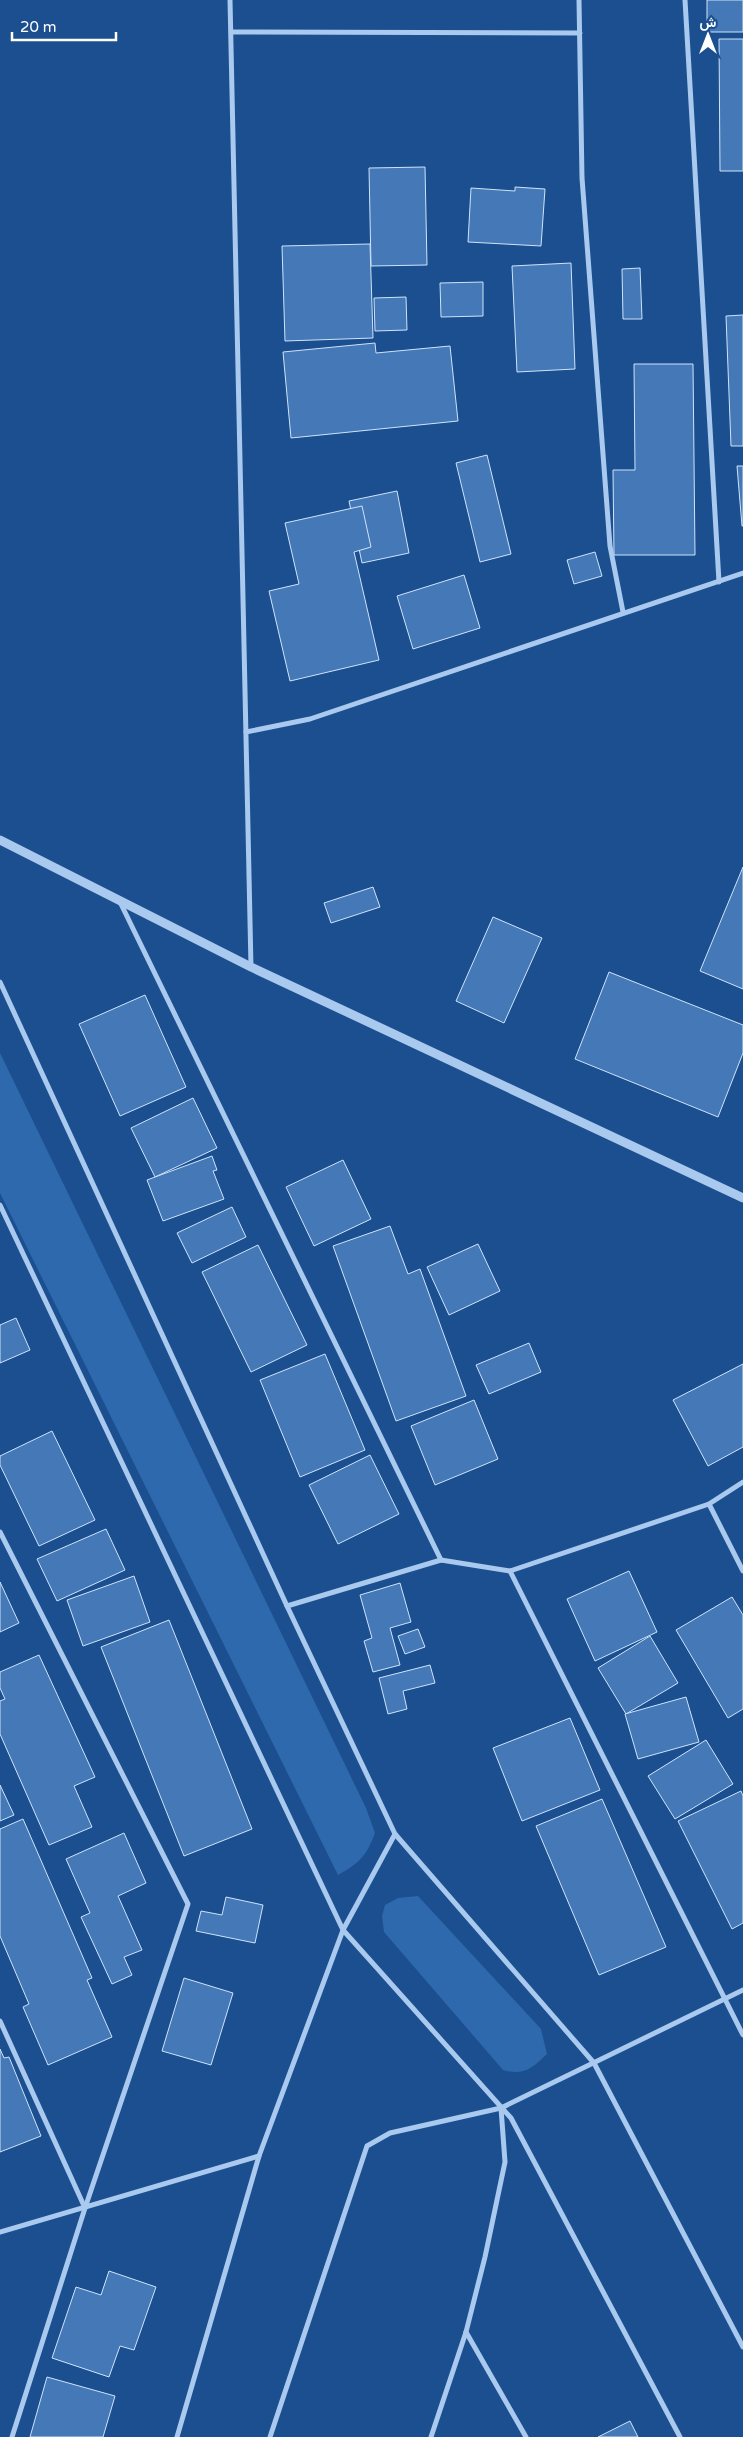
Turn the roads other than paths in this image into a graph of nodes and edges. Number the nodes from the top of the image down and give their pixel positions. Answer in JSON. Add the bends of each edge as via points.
{"nodes":[{"id":1,"x":230,"y":0,"type":"edge"},
{"id":2,"x":579,"y":0,"type":"edge"},
{"id":3,"x":685,"y":0,"type":"edge"},
{"id":4,"x":231,"y":32,"type":"junction"},
{"id":5,"x":580,"y":33,"type":"junction"},
{"id":6,"x":743,"y":573,"type":"edge"},
{"id":7,"x":719,"y":582,"type":"junction"},
{"id":8,"x":623,"y":612,"type":"junction"},
{"id":9,"x":246,"y":732,"type":"junction"},
{"id":10,"x":0,"y":840,"type":"edge"},
{"id":11,"x":119,"y":900,"type":"junction"},
{"id":12,"x":251,"y":967,"type":"junction"},
{"id":13,"x":0,"y":982,"type":"edge"},
{"id":14,"x":743,"y":1198,"type":"edge"},
{"id":15,"x":0,"y":1206,"type":"edge"},
{"id":16,"x":743,"y":1482,"type":"edge"},
{"id":17,"x":709,"y":1504,"type":"junction"},
{"id":18,"x":0,"y":1532,"type":"edge"},
{"id":19,"x":441,"y":1560,"type":"junction"},
{"id":20,"x":510,"y":1571,"type":"junction"},
{"id":21,"x":743,"y":1572,"type":"edge"},
{"id":22,"x":287,"y":1606,"type":"junction"},
{"id":23,"x":395,"y":1834,"type":"junction"},
{"id":24,"x":343,"y":1930,"type":"junction"},
{"id":25,"x":743,"y":1990,"type":"edge"},
{"id":26,"x":724,"y":2000,"type":"junction"},
{"id":27,"x":0,"y":2021,"type":"edge"},
{"id":28,"x":743,"y":2035,"type":"edge"},
{"id":29,"x":594,"y":2063,"type":"junction"},
{"id":30,"x":501,"y":2108,"type":"junction"},
{"id":31,"x":259,"y":2156,"type":"junction"},
{"id":32,"x":85,"y":2208,"type":"junction"},
{"id":33,"x":0,"y":2232,"type":"edge"},
{"id":34,"x":466,"y":2332,"type":"junction"},
{"id":35,"x":743,"y":2347,"type":"edge"},
{"id":36,"x":12,"y":2437,"type":"edge"},
{"id":37,"x":177,"y":2437,"type":"edge"},
{"id":38,"x":270,"y":2437,"type":"edge"},
{"id":39,"x":431,"y":2437,"type":"edge"},
{"id":40,"x":526,"y":2437,"type":"edge"},
{"id":41,"x":680,"y":2437,"type":"edge"}],
"edges":[{"from":1,"to":4,"type":"street"},
{"from":2,"to":5,"type":"street"},
{"from":3,"to":7,"type":"street"},
{"from":4,"to":5,"type":"street"},
{"from":4,"to":9,"type":"street"},
{"from":5,"to":8,"type":"street","via":[[584,198],[610,546]]},
{"from":6,"to":7,"type":"street"},
{"from":7,"to":8,"type":"street"},
{"from":8,"to":9,"type":"street","via":[[310,719]]},
{"from":9,"to":12,"type":"street"},
{"from":10,"to":11,"type":"street"},
{"from":11,"to":12,"type":"street"},
{"from":11,"to":19,"type":"street"},
{"from":12,"to":14,"type":"street"},
{"from":13,"to":22,"type":"street"},
{"from":15,"to":24,"type":"street"},
{"from":16,"to":17,"type":"street"},
{"from":17,"to":20,"type":"street"},
{"from":17,"to":21,"type":"street"},
{"from":18,"to":32,"type":"street","via":[[188,1904]]},
{"from":19,"to":20,"type":"street"},
{"from":19,"to":22,"type":"street"},
{"from":20,"to":26,"type":"street"},
{"from":22,"to":23,"type":"street"},
{"from":23,"to":24,"type":"street"},
{"from":23,"to":29,"type":"street"},
{"from":24,"to":30,"type":"street"},
{"from":24,"to":31,"type":"street"},
{"from":25,"to":26,"type":"street"},
{"from":26,"to":28,"type":"street"},
{"from":26,"to":29,"type":"street"},
{"from":27,"to":32,"type":"street"},
{"from":29,"to":30,"type":"street"},
{"from":29,"to":35,"type":"street"},
{"from":30,"to":34,"type":"street","via":[[505,2162]]},
{"from":30,"to":38,"type":"street","via":[[390,2133],[367,2146]]},
{"from":30,"to":41,"type":"street","via":[[511,2118]]},
{"from":31,"to":32,"type":"street"},
{"from":31,"to":37,"type":"street"},
{"from":32,"to":33,"type":"street"},
{"from":32,"to":36,"type":"street"},
{"from":34,"to":39,"type":"street"},
{"from":34,"to":40,"type":"street"}]}
